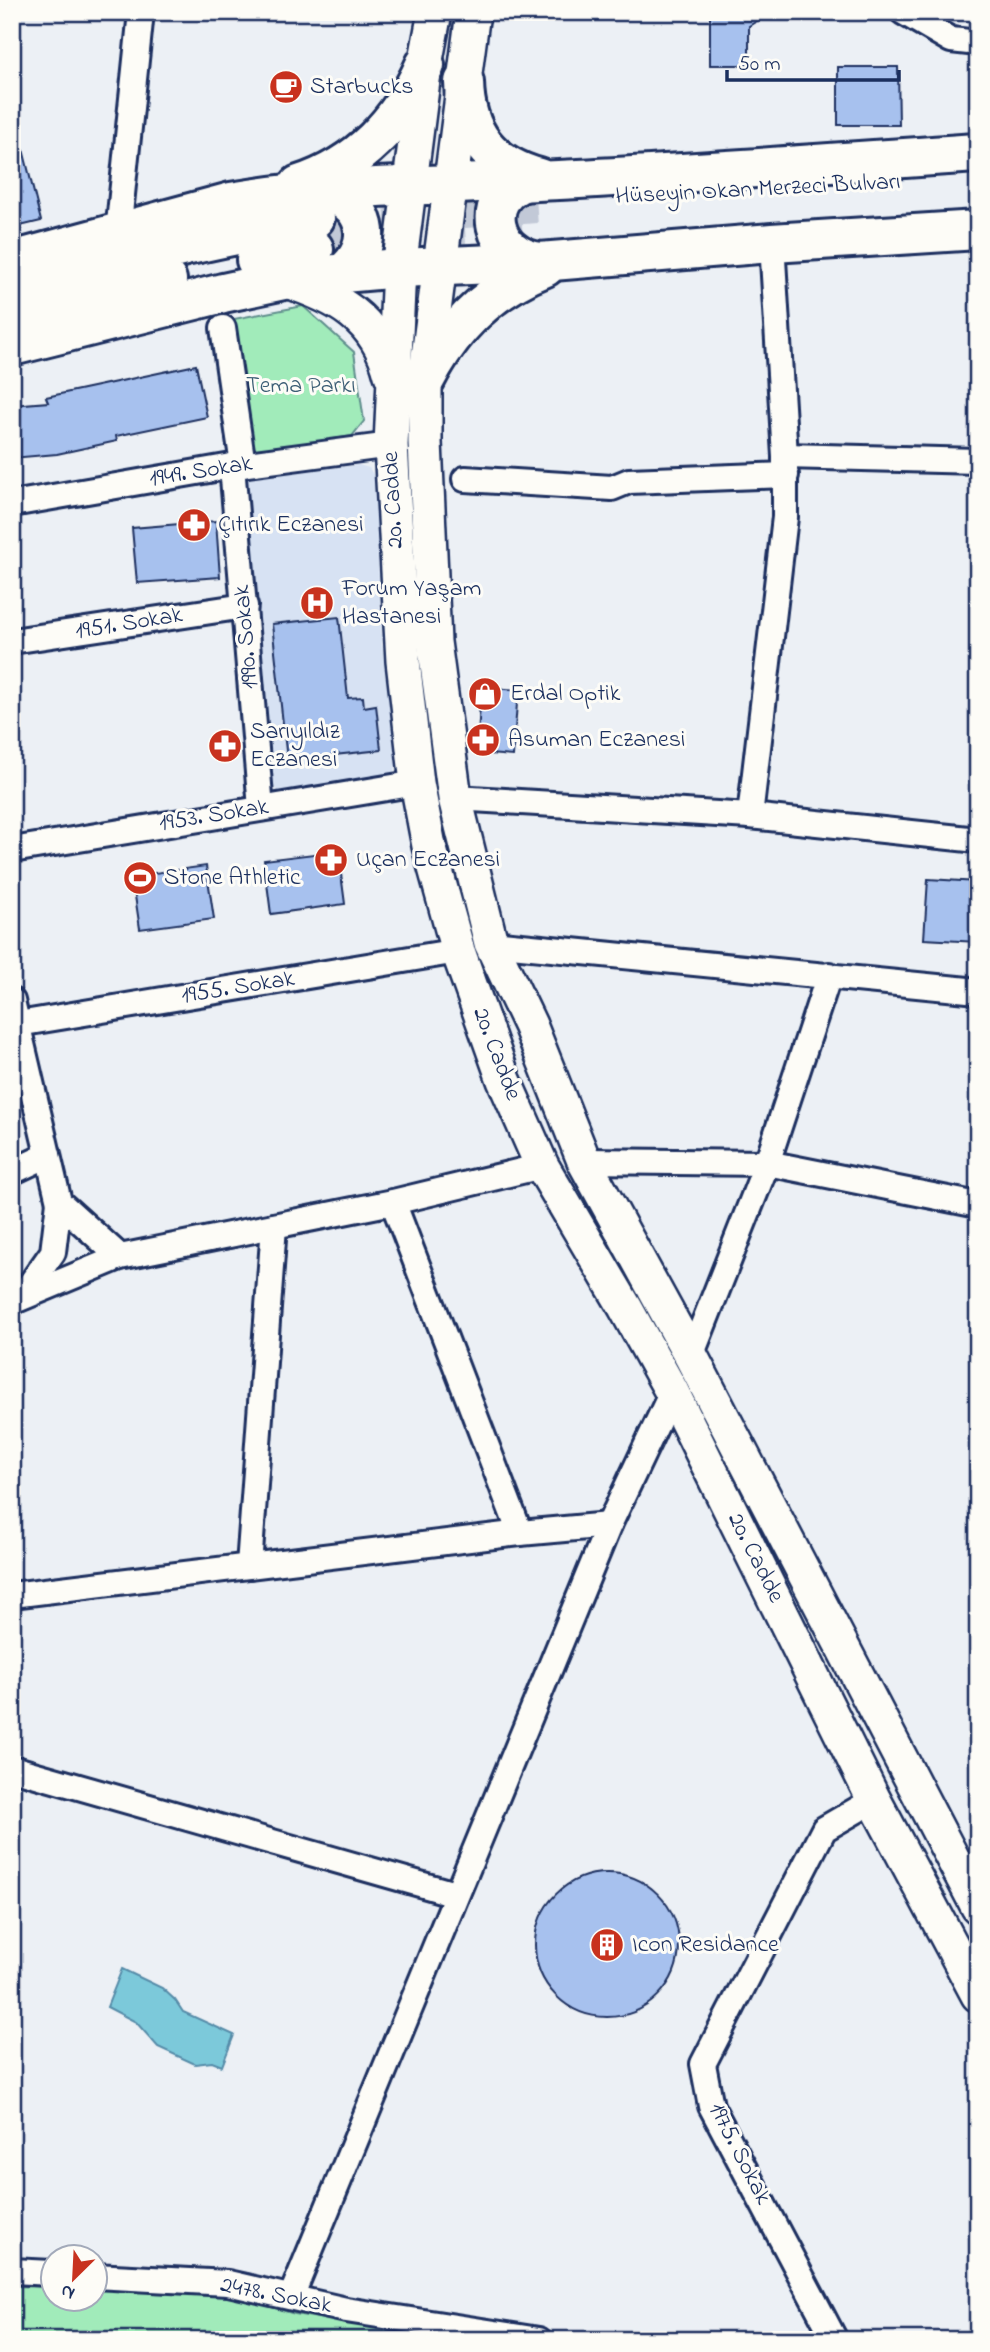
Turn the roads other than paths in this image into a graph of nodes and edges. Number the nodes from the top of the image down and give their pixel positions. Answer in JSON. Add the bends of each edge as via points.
{"nodes":[{"id":1,"x":141,"y":12,"type":"edge"},
{"id":2,"x":435,"y":12,"type":"edge"},
{"id":3,"x":473,"y":12,"type":"edge"},
{"id":4,"x":903,"y":12,"type":"edge"},
{"id":5,"x":978,"y":43,"type":"edge"},
{"id":6,"x":425,"y":65,"type":"junction"},
{"id":7,"x":464,"y":82,"type":"junction"},
{"id":8,"x":978,"y":153,"type":"edge"},
{"id":9,"x":978,"y":177,"type":"edge"},
{"id":10,"x":450,"y":183,"type":"junction"},
{"id":11,"x":408,"y":186,"type":"junction"},
{"id":12,"x":267,"y":196,"type":"junction"},
{"id":13,"x":978,"y":206,"type":"edge"},
{"id":14,"x":317,"y":220,"type":"junction"},
{"id":15,"x":545,"y":220,"type":"junction"},
{"id":16,"x":978,"y":230,"type":"edge"},
{"id":17,"x":118,"y":233,"type":"junction"},
{"id":18,"x":772,"y":243,"type":"junction"},
{"id":19,"x":12,"y":261,"type":"edge"},
{"id":20,"x":440,"y":267,"type":"junction"},
{"id":21,"x":398,"y":268,"type":"junction"},
{"id":22,"x":343,"y":273,"type":"junction"},
{"id":23,"x":284,"y":280,"type":"junction"},
{"id":24,"x":12,"y":287,"type":"edge"},
{"id":25,"x":12,"y":317,"type":"edge"},
{"id":26,"x":223,"y":328,"type":"dead end"},
{"id":27,"x":12,"y":346,"type":"edge"},
{"id":28,"x":410,"y":383,"type":"junction"},
{"id":29,"x":391,"y":445,"type":"junction"},
{"id":30,"x":978,"y":461,"type":"edge"},
{"id":31,"x":237,"y":465,"type":"junction"},
{"id":32,"x":785,"y":466,"type":"junction"},
{"id":33,"x":465,"y":479,"type":"dead end"},
{"id":34,"x":12,"y":504,"type":"edge"},
{"id":35,"x":245,"y":606,"type":"junction"},
{"id":36,"x":12,"y":641,"type":"edge"},
{"id":37,"x":417,"y":783,"type":"junction"},
{"id":38,"x":455,"y":798,"type":"junction"},
{"id":39,"x":261,"y":808,"type":"junction"},
{"id":40,"x":750,"y":816,"type":"junction"},
{"id":41,"x":978,"y":840,"type":"edge"},
{"id":42,"x":12,"y":850,"type":"edge"},
{"id":43,"x":491,"y":943,"type":"junction"},
{"id":44,"x":458,"y":951,"type":"junction"},
{"id":45,"x":829,"y":975,"type":"junction"},
{"id":46,"x":978,"y":990,"type":"edge"},
{"id":47,"x":15,"y":1012,"type":"edge"},
{"id":48,"x":48,"y":1155,"type":"junction"},
{"id":49,"x":584,"y":1161,"type":"junction"},
{"id":50,"x":767,"y":1163,"type":"junction"},
{"id":51,"x":542,"y":1166,"type":"junction"},
{"id":52,"x":12,"y":1172,"type":"edge"},
{"id":53,"x":59,"y":1202,"type":"junction"},
{"id":54,"x":393,"y":1202,"type":"junction"},
{"id":55,"x":978,"y":1205,"type":"edge"},
{"id":56,"x":274,"y":1226,"type":"junction"},
{"id":57,"x":120,"y":1258,"type":"junction"},
{"id":58,"x":17,"y":1299,"type":"edge"},
{"id":59,"x":691,"y":1356,"type":"junction"},
{"id":60,"x":671,"y":1392,"type":"junction"},
{"id":61,"x":610,"y":1525,"type":"junction"},
{"id":62,"x":520,"y":1533,"type":"junction"},
{"id":63,"x":249,"y":1566,"type":"junction"},
{"id":64,"x":12,"y":1595,"type":"edge"},
{"id":65,"x":12,"y":1768,"type":"edge"},
{"id":66,"x":874,"y":1800,"type":"junction"},
{"id":67,"x":456,"y":1894,"type":"junction"},
{"id":68,"x":978,"y":1907,"type":"edge"},
{"id":69,"x":978,"y":1996,"type":"edge"},
{"id":70,"x":12,"y":2271,"type":"edge"},
{"id":71,"x":38,"y":2272,"type":"edge"},
{"id":72,"x":108,"y":2277,"type":"edge"},
{"id":73,"x":290,"y":2297,"type":"junction"},
{"id":74,"x":539,"y":2340,"type":"edge"},
{"id":75,"x":835,"y":2340,"type":"edge"}],
"edges":[{"from":1,"to":17,"type":"street"},
{"from":2,"to":6,"type":"street","name":"20. Cadde"},
{"from":3,"to":7,"type":"street","name":"20. Cadde"},
{"from":4,"to":5,"type":"street","via":[[951,40]]},
{"from":6,"to":11,"type":"street","name":"20. Cadde"},
{"from":6,"to":12,"type":"main road","via":[[393,121],[360,153],[318,179]]},
{"from":7,"to":10,"type":"street","name":"20. Cadde"},
{"from":7,"to":15,"type":"main road","via":[[473,128],[493,155],[523,174]]},
{"from":8,"to":15,"type":"main road"},
{"from":9,"to":15,"type":"main road","name":"Hüseyin Okan Merzeci Bulvarı"},
{"from":10,"to":11,"type":"main road"},
{"from":10,"to":15,"type":"main road"},
{"from":10,"to":20,"type":"street","name":"20. Cadde"},
{"from":11,"to":14,"type":"main road"},
{"from":11,"to":21,"type":"street","name":"20. Cadde"},
{"from":12,"to":14,"type":"main road"},
{"from":12,"to":17,"type":"main road"},
{"from":13,"to":15,"type":"main road","name":"Hüseyin Okan Merzeci Bulvarı"},
{"from":14,"to":22,"type":"main road","via":[[334,193],[352,205],[363,223],[359,256]]},
{"from":14,"to":24,"type":"main road"},
{"from":14,"to":25,"type":"main road","via":[[232,264]]},
{"from":15,"to":18,"type":"main road"},
{"from":15,"to":20,"type":"main road"},
{"from":15,"to":28,"type":"main road","via":[[529,273],[491,296],[467,318]]},
{"from":16,"to":18,"type":"main road"},
{"from":17,"to":19,"type":"main road"},
{"from":18,"to":32,"type":"street"},
{"from":20,"to":21,"type":"main road"},
{"from":20,"to":28,"type":"street","name":"20. Cadde"},
{"from":21,"to":22,"type":"main road"},
{"from":21,"to":28,"type":"street","name":"20. Cadde"},
{"from":22,"to":23,"type":"main road"},
{"from":23,"to":27,"type":"main road"},
{"from":23,"to":28,"type":"street","via":[[322,293],[355,314],[381,346],[389,365]]},
{"from":26,"to":31,"type":"street","name":"1990. Sokak"},
{"from":28,"to":29,"type":"street","name":"20. Cadde"},
{"from":28,"to":38,"type":"street","name":"20. Cadde","via":[[425,442],[433,642]]},
{"from":29,"to":31,"type":"street","name":"1949. Sokak"},
{"from":29,"to":37,"type":"street","name":"20. Cadde","via":[[402,661]]},
{"from":30,"to":32,"type":"street"},
{"from":31,"to":34,"type":"street","name":"1949. Sokak"},
{"from":31,"to":35,"type":"street","name":"1990. Sokak"},
{"from":32,"to":33,"type":"street","via":[[629,481],[612,488]]},
{"from":32,"to":40,"type":"street","via":[[785,516]]},
{"from":35,"to":36,"type":"street","name":"1951. Sokak"},
{"from":35,"to":39,"type":"street","name":"1990. Sokak"},
{"from":37,"to":39,"type":"street","name":"1953. Sokak"},
{"from":37,"to":44,"type":"street","name":"20. Cadde"},
{"from":38,"to":40,"type":"street"},
{"from":38,"to":43,"type":"street","name":"20. Cadde"},
{"from":39,"to":42,"type":"street","name":"1953. Sokak"},
{"from":40,"to":41,"type":"street"},
{"from":43,"to":45,"type":"street"},
{"from":43,"to":49,"type":"street","name":"20. Cadde","via":[[530,1025]]},
{"from":44,"to":47,"type":"street","name":"1955. Sokak"},
{"from":44,"to":51,"type":"street","name":"20. Cadde","via":[[504,1080]]},
{"from":45,"to":46,"type":"street"},
{"from":45,"to":50,"type":"street"},
{"from":47,"to":48,"type":"street"},
{"from":48,"to":52,"type":"street"},
{"from":48,"to":53,"type":"street"},
{"from":49,"to":50,"type":"street"},
{"from":49,"to":59,"type":"street","name":"20. Cadde"},
{"from":50,"to":55,"type":"street"},
{"from":50,"to":59,"type":"street"},
{"from":51,"to":54,"type":"street"},
{"from":51,"to":60,"type":"street","name":"20. Cadde"},
{"from":53,"to":57,"type":"street"},
{"from":53,"to":58,"type":"street","via":[[53,1252]]},
{"from":54,"to":56,"type":"street"},
{"from":54,"to":62,"type":"street"},
{"from":56,"to":57,"type":"street"},
{"from":56,"to":63,"type":"street"},
{"from":57,"to":58,"type":"street"},
{"from":59,"to":68,"type":"street","name":"20. Cadde"},
{"from":60,"to":61,"type":"street"},
{"from":60,"to":66,"type":"street","name":"20. Cadde"},
{"from":61,"to":62,"type":"street"},
{"from":61,"to":67,"type":"street"},
{"from":62,"to":63,"type":"street"},
{"from":63,"to":64,"type":"street"},
{"from":65,"to":67,"type":"street"},
{"from":66,"to":69,"type":"street","name":"20. Cadde"},
{"from":66,"to":75,"type":"street","name":"1975. Sokak","via":[[824,1829],[703,2064],[710,2106]]},
{"from":67,"to":73,"type":"street"},
{"from":70,"to":71,"type":"street"},
{"from":72,"to":73,"type":"street","name":"2478. Sokak","via":[[228,2283]]},
{"from":73,"to":74,"type":"street","name":"2478. Sokak"}]}
